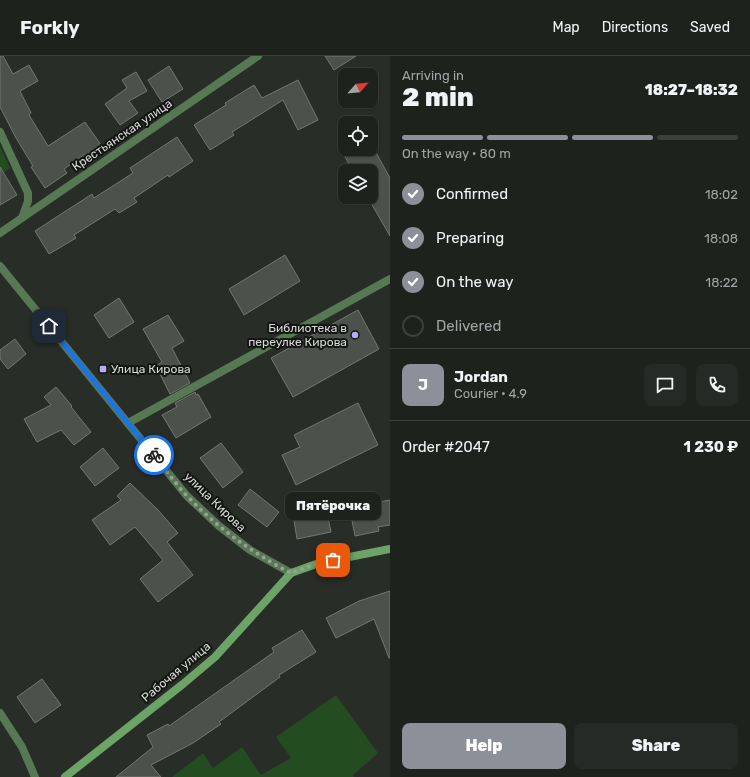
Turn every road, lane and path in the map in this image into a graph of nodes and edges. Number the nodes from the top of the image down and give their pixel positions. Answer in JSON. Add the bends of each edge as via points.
{"nodes":[{"id":1,"x":258,"y":56,"type":"edge"},
{"id":2,"x":0,"y":132,"type":"edge"},
{"id":3,"x":22,"y":218,"type":"junction"},
{"id":4,"x":0,"y":233,"type":"edge"},
{"id":5,"x":0,"y":266,"type":"edge"},
{"id":6,"x":390,"y":279,"type":"edge"},
{"id":7,"x":128,"y":423,"type":"junction"},
{"id":8,"x":390,"y":549,"type":"edge"},
{"id":9,"x":291,"y":573,"type":"junction"},
{"id":10,"x":0,"y":713,"type":"edge"},
{"id":11,"x":35,"y":777,"type":"edge"},
{"id":12,"x":65,"y":777,"type":"edge"}],
"edges":[{"from":1,"to":3,"type":"street","name":"Крестьянская улица"},
{"from":2,"to":3,"type":"street","via":[[28,193]]},
{"from":3,"to":4,"type":"street","name":"Крестьянская улица"},
{"from":5,"to":7,"type":"street","name":"улица Кирова"},
{"from":6,"to":7,"type":"street"},
{"from":7,"to":9,"type":"street","name":"улица Кирова","via":[[187,496],[219,526],[250,550]]},
{"from":8,"to":9,"type":"street","via":[[319,563]]},
{"from":9,"to":12,"type":"street","name":"Рабочая улица","via":[[215,657]]},
{"from":10,"to":11,"type":"street","via":[[22,747]]}]}
